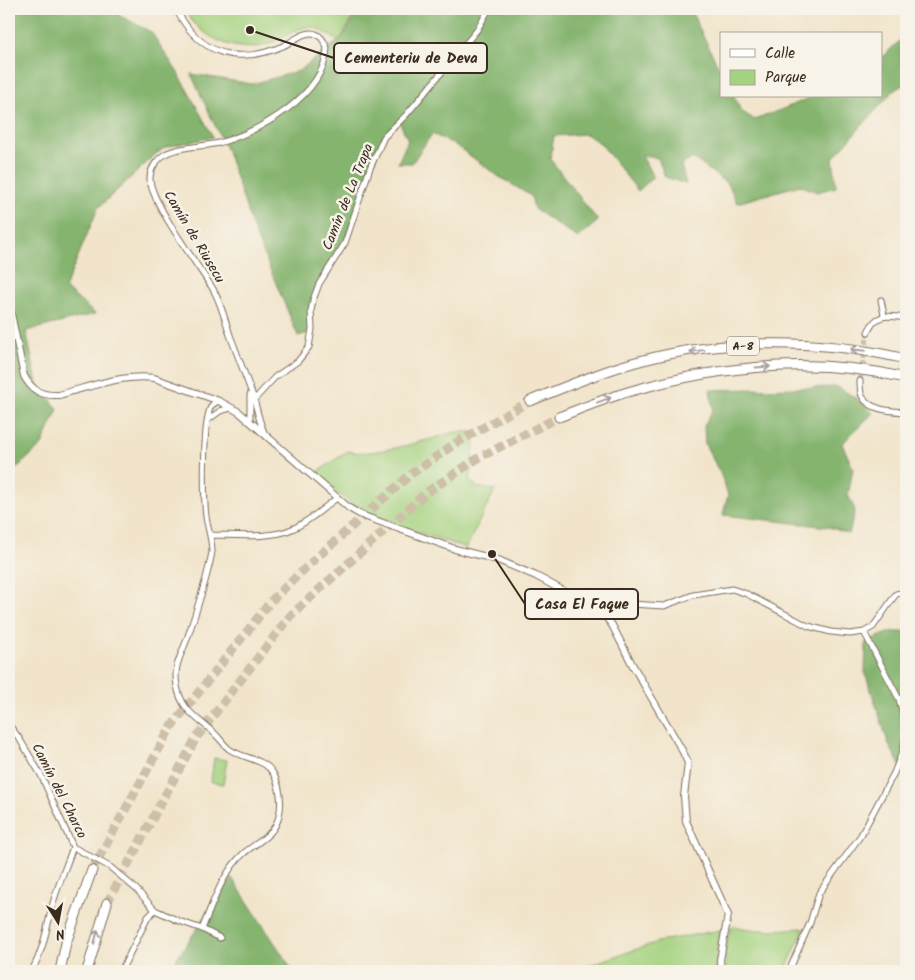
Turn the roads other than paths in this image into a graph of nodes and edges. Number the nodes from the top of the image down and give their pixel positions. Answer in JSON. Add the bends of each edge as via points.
{"nodes":[{"id":1,"x":176,"y":9,"type":"edge"},
{"id":2,"x":489,"y":9,"type":"edge"},
{"id":3,"x":881,"y":300,"type":"dead end"},
{"id":4,"x":9,"y":304,"type":"edge"},
{"id":5,"x":884,"y":315,"type":"junction"},
{"id":6,"x":906,"y":318,"type":"edge"},
{"id":7,"x":868,"y":332,"type":"tunnel mouth"},
{"id":8,"x":906,"y":359,"type":"edge"},
{"id":9,"x":906,"y":378,"type":"edge"},
{"id":10,"x":860,"y":380,"type":"tunnel mouth"},
{"id":11,"x":219,"y":400,"type":"junction"},
{"id":12,"x":252,"y":401,"type":"junction"},
{"id":13,"x":530,"y":401,"type":"tunnel mouth"},
{"id":14,"x":233,"y":407,"type":"junction"},
{"id":15,"x":256,"y":410,"type":"junction"},
{"id":16,"x":239,"y":412,"type":"junction"},
{"id":17,"x":906,"y":412,"type":"edge"},
{"id":18,"x":213,"y":414,"type":"junction"},
{"id":19,"x":559,"y":417,"type":"tunnel mouth"},
{"id":20,"x":208,"y":420,"type":"junction"},
{"id":21,"x":250,"y":422,"type":"junction"},
{"id":22,"x":265,"y":434,"type":"junction"},
{"id":23,"x":337,"y":498,"type":"junction"},
{"id":24,"x":210,"y":535,"type":"junction"},
{"id":25,"x":906,"y":592,"type":"edge"},
{"id":26,"x":576,"y":598,"type":"junction"},
{"id":27,"x":864,"y":632,"type":"junction"},
{"id":28,"x":9,"y":725,"type":"edge"},
{"id":29,"x":906,"y":725,"type":"edge"},
{"id":30,"x":906,"y":733,"type":"edge"},
{"id":31,"x":73,"y":848,"type":"junction"},
{"id":32,"x":92,"y":870,"type":"tunnel mouth"},
{"id":33,"x":107,"y":903,"type":"tunnel mouth"},
{"id":34,"x":155,"y":910,"type":"junction"},
{"id":35,"x":202,"y":929,"type":"junction"},
{"id":36,"x":220,"y":938,"type":"dead end"},
{"id":37,"x":32,"y":971,"type":"edge"},
{"id":38,"x":60,"y":971,"type":"edge"},
{"id":39,"x":87,"y":971,"type":"edge"},
{"id":40,"x":121,"y":971,"type":"edge"},
{"id":41,"x":721,"y":971,"type":"edge"},
{"id":42,"x":789,"y":971,"type":"edge"}],
"edges":[{"from":1,"to":12,"type":"street","name":"Camín de Riusecu","via":[[195,36],[220,53],[259,54],[311,33],[320,36],[327,48],[320,70],[306,93],[294,104],[241,135],[166,153],[157,160],[150,177],[153,192],[167,218],[214,291]]},
{"from":2,"to":12,"type":"street","name":"Camín de La Trapa","via":[[477,30],[384,137],[345,243],[319,284],[313,300],[309,347],[298,361],[275,377]]},
{"from":3,"to":5,"type":"street"},
{"from":4,"to":11,"type":"street","via":[[24,376],[35,391],[58,395],[117,380],[145,377]]},
{"from":5,"to":6,"type":"street"},
{"from":5,"to":7,"type":"street","via":[[872,322]]},
{"from":8,"to":13,"type":"highway","number":"A-8","one_way":true,"via":[[861,350],[780,343],[720,347],[623,366]]},
{"from":19,"to":9,"type":"highway","number":"A-8","one_way":true,"via":[[628,391],[724,370],[835,367]]},
{"from":10,"to":17,"type":"street","via":[[861,396],[869,404],[887,411]]},
{"from":11,"to":14,"type":"street"},
{"from":11,"to":18,"type":"street"},
{"from":11,"to":20,"type":"street","via":[[212,404]]},
{"from":12,"to":15,"type":"street","name":"Camín de Riusecu"},
{"from":12,"to":16,"type":"street"},
{"from":12,"to":21,"type":"street","name":"Camín de Riusecu"},
{"from":14,"to":16,"type":"street"},
{"from":14,"to":18,"type":"street"},
{"from":15,"to":21,"type":"street"},
{"from":15,"to":22,"type":"street","name":"Camín de Riusecu"},
{"from":16,"to":21,"type":"street"},
{"from":18,"to":20,"type":"street"},
{"from":20,"to":24,"type":"street","via":[[204,469]]},
{"from":21,"to":22,"type":"street"},
{"from":22,"to":23,"type":"street"},
{"from":23,"to":24,"type":"street","via":[[290,530],[269,534]]},
{"from":23,"to":26,"type":"street","via":[[373,521],[498,560]]},
{"from":24,"to":35,"type":"street","via":[[210,563],[175,671],[180,696],[192,716],[229,749],[264,764],[270,770],[277,783],[281,804],[273,829],[234,864],[225,878]]},
{"from":25,"to":27,"type":"street","via":[[896,594],[873,627]]},
{"from":26,"to":27,"type":"street","via":[[664,606],[693,595],[732,589],[748,594],[808,626],[831,632]]},
{"from":26,"to":41,"type":"street","via":[[595,608],[612,625],[686,757],[686,821],[728,915]]},
{"from":27,"to":29,"type":"street","via":[[899,699]]},
{"from":28,"to":31,"type":"street","name":"Camín del Charco","via":[[41,775]]},
{"from":30,"to":42,"type":"street","via":[[894,773],[861,835],[819,893]]},
{"from":31,"to":34,"type":"street","name":"Camín del Charco","via":[[110,867],[136,888]]},
{"from":31,"to":37,"type":"street","via":[[52,907],[46,940]]},
{"from":32,"to":38,"type":"highway","via":[[66,943]]},
{"from":39,"to":33,"type":"highway","one_way":true},
{"from":34,"to":35,"type":"street","name":"Camín del Charco"},
{"from":34,"to":40,"type":"street","via":[[148,917]]},
{"from":35,"to":36,"type":"street","name":"Camín del Charco"}]}
